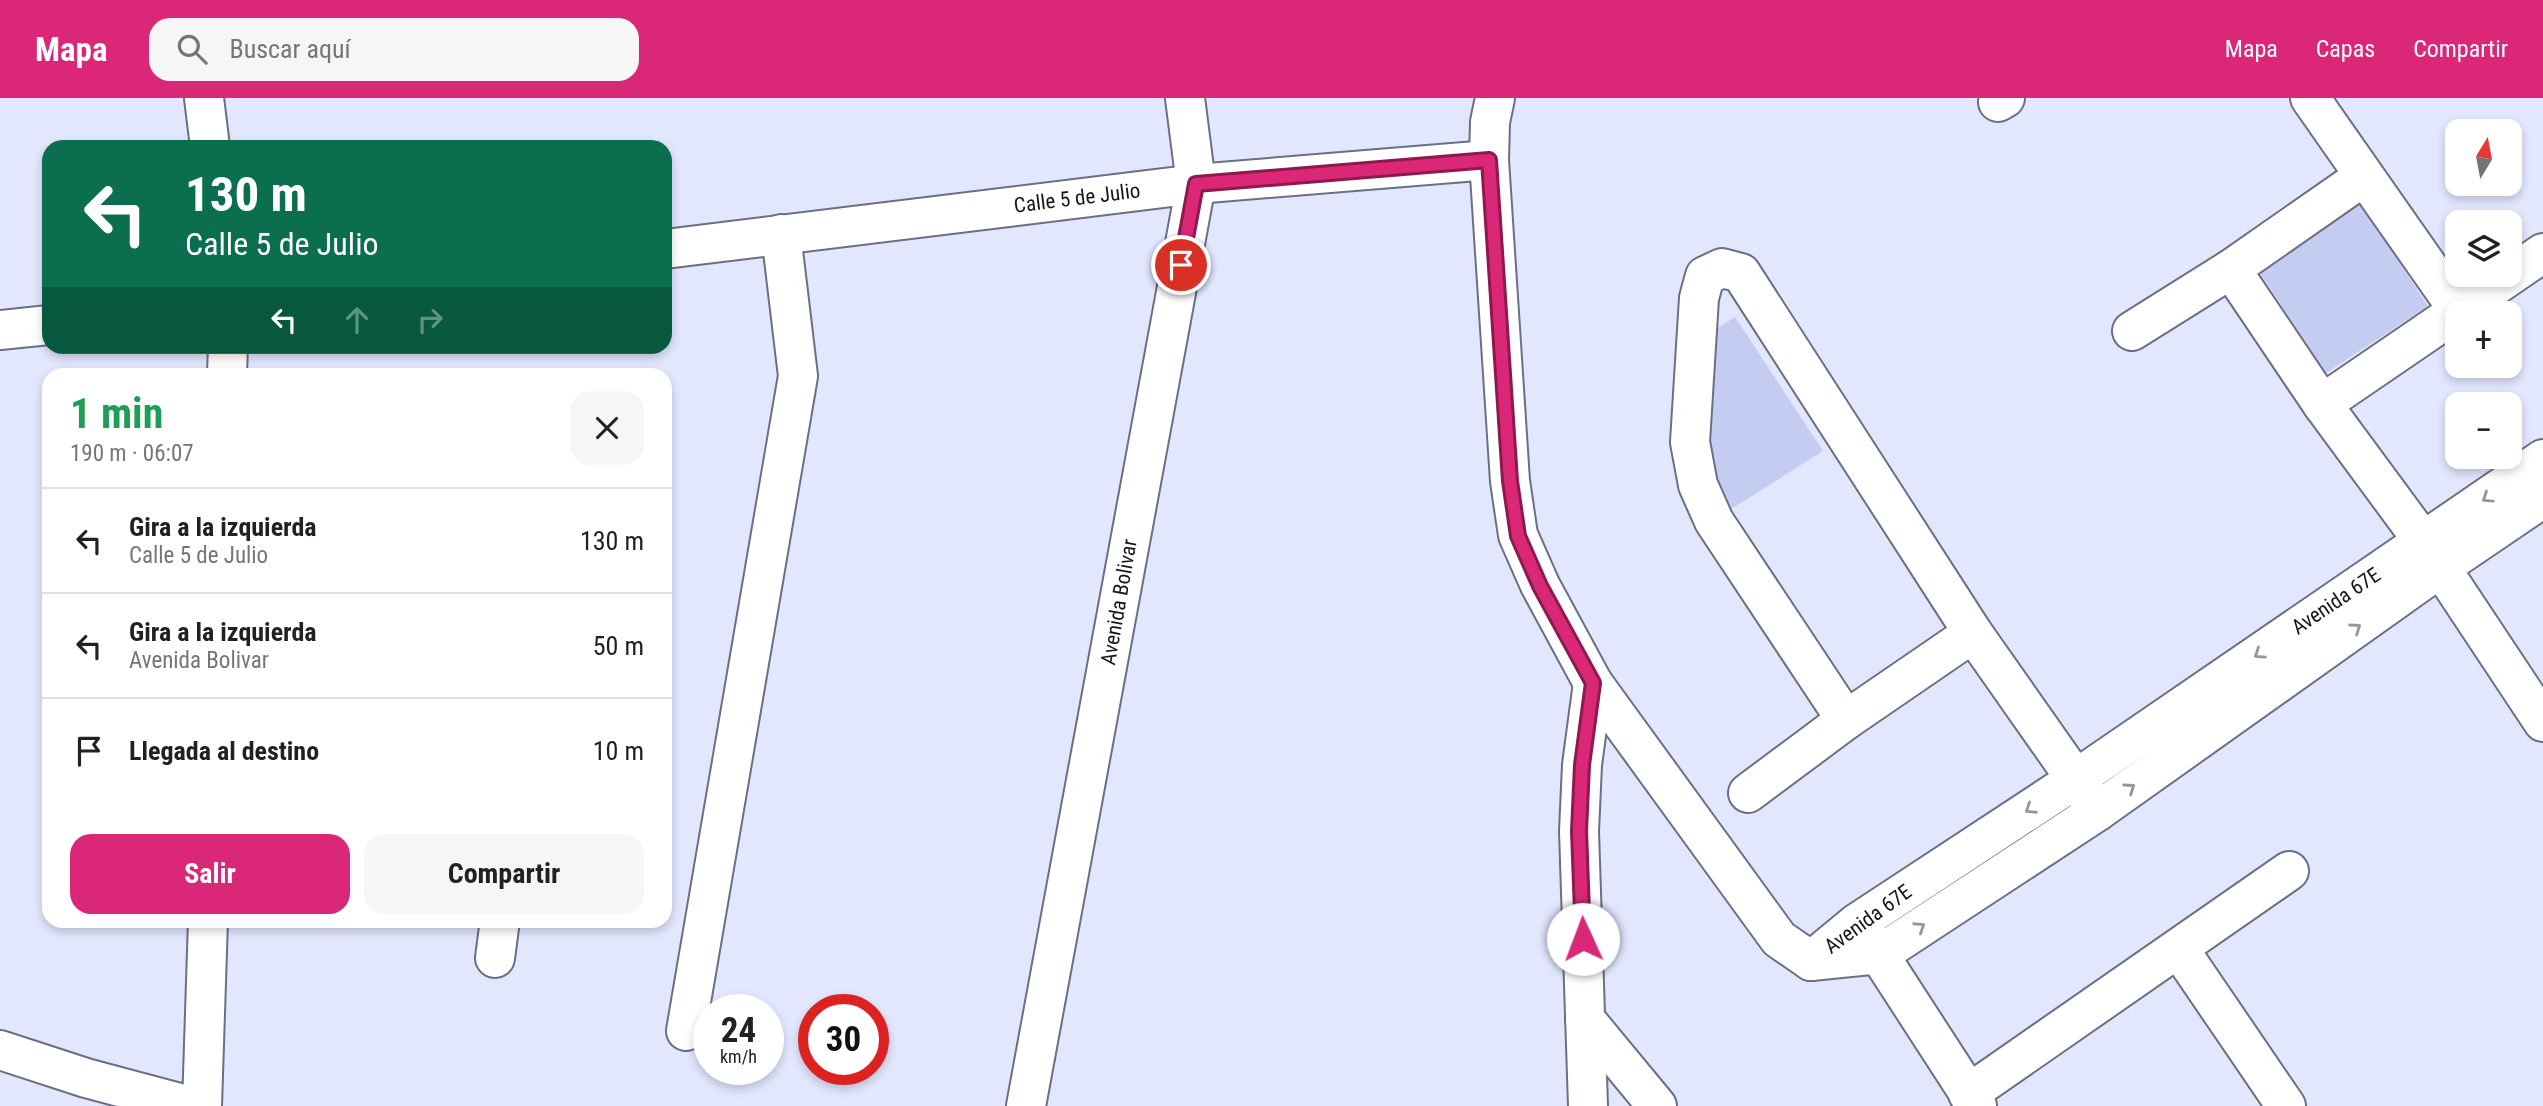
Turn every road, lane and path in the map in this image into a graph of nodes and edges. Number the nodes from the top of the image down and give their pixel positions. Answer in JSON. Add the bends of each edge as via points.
{"nodes":[{"id":1,"x":204,"y":98,"type":"edge"},
{"id":2,"x":1185,"y":98,"type":"edge"},
{"id":3,"x":1495,"y":98,"type":"edge"},
{"id":4,"x":2310,"y":98,"type":"edge"},
{"id":5,"x":209,"y":140,"type":"edge"},
{"id":6,"x":1489,"y":160,"type":"junction"},
{"id":7,"x":2363,"y":177,"type":"junction"},
{"id":8,"x":1196,"y":184,"type":"junction"},
{"id":9,"x":781,"y":234,"type":"junction"},
{"id":10,"x":672,"y":248,"type":"edge"},
{"id":11,"x":2543,"y":253,"type":"edge"},
{"id":12,"x":2231,"y":269,"type":"junction"},
{"id":13,"x":2452,"y":301,"type":"edge"},
{"id":14,"x":2473,"y":301,"type":"edge"},
{"id":15,"x":2445,"y":321,"type":"edge"},
{"id":16,"x":42,"y":326,"type":"edge"},
{"id":17,"x":0,"y":330,"type":"edge"},
{"id":18,"x":2132,"y":331,"type":"dead end"},
{"id":19,"x":2322,"y":404,"type":"junction"},
{"id":20,"x":2543,"y":459,"type":"edge"},
{"id":21,"x":2543,"y":498,"type":"edge"},
{"id":22,"x":2431,"y":555,"type":"junction"},
{"id":23,"x":1973,"y":632,"type":"junction"},
{"id":24,"x":1593,"y":683,"type":"junction"},
{"id":25,"x":2540,"y":711,"type":"edge"},
{"id":26,"x":1846,"y":720,"type":"junction"},
{"id":27,"x":2076,"y":779,"type":"junction"},
{"id":28,"x":1748,"y":793,"type":"dead end"},
{"id":29,"x":2098,"y":811,"type":"junction"},
{"id":30,"x":2289,"y":871,"type":"dead end"},
{"id":31,"x":1857,"y":923,"type":"junction"},
{"id":32,"x":208,"y":928,"type":"edge"},
{"id":33,"x":499,"y":928,"type":"edge"},
{"id":34,"x":2179,"y":949,"type":"junction"},
{"id":35,"x":1880,"y":954,"type":"junction"},
{"id":36,"x":495,"y":958,"type":"dead end"},
{"id":37,"x":1811,"y":961,"type":"junction"},
{"id":38,"x":1585,"y":1019,"type":"junction"},
{"id":39,"x":686,"y":1031,"type":"dead end"},
{"id":40,"x":0,"y":1050,"type":"edge"},
{"id":41,"x":1973,"y":1100,"type":"edge"},
{"id":42,"x":191,"y":1106,"type":"edge"},
{"id":43,"x":202,"y":1106,"type":"edge"},
{"id":44,"x":1026,"y":1106,"type":"edge"},
{"id":45,"x":1588,"y":1106,"type":"edge"},
{"id":46,"x":1657,"y":1106,"type":"edge"},
{"id":47,"x":2286,"y":1106,"type":"edge"}],
"edges":[{"from":1,"to":5,"type":"street"},
{"from":2,"to":8,"type":"street","name":"Avenida Bolivar"},
{"from":3,"to":6,"type":"street"},
{"from":4,"to":7,"type":"street"},
{"from":6,"to":8,"type":"street","name":"Calle 5 de Julio"},
{"from":6,"to":24,"type":"street","via":[[1510,481],[1518,536]]},
{"from":7,"to":12,"type":"street"},
{"from":7,"to":13,"type":"street"},
{"from":8,"to":9,"type":"street","name":"Calle 5 de Julio"},
{"from":8,"to":44,"type":"street","name":"Avenida Bolivar"},
{"from":9,"to":10,"type":"street","name":"Calle 5 de Julio"},
{"from":9,"to":39,"type":"street","via":[[798,376]]},
{"from":11,"to":14,"type":"street"},
{"from":12,"to":18,"type":"street"},
{"from":12,"to":19,"type":"street"},
{"from":15,"to":19,"type":"street"},
{"from":16,"to":17,"type":"street"},
{"from":19,"to":22,"type":"street"},
{"from":20,"to":22,"type":"street","name":"Avenida 67E","one_way":true},
{"from":21,"to":22,"type":"street","name":"Avenida 67E"},
{"from":22,"to":25,"type":"street"},
{"from":22,"to":27,"type":"street","name":"Avenida 67E","one_way":true},
{"from":29,"to":22,"type":"street","name":"Avenida 67E","one_way":true},
{"from":23,"to":26,"type":"street"},
{"from":23,"to":26,"type":"street","via":[[1741,273],[1722,268],[1705,276],[1699,298],[1690,442],[1698,485],[1714,521]]},
{"from":23,"to":27,"type":"street"},
{"from":24,"to":37,"type":"street","via":[[1779,939]]},
{"from":24,"to":38,"type":"street","via":[[1579,831]]},
{"from":26,"to":28,"type":"street"},
{"from":27,"to":29,"type":"street"},
{"from":27,"to":31,"type":"street","name":"Avenida 67E","one_way":true},
{"from":35,"to":29,"type":"street","name":"Avenida 67E","one_way":true},
{"from":30,"to":34,"type":"street"},
{"from":31,"to":35,"type":"street"},
{"from":31,"to":37,"type":"street","name":"Avenida 67E"},
{"from":32,"to":43,"type":"street"},
{"from":33,"to":36,"type":"street"},
{"from":34,"to":41,"type":"street"},
{"from":34,"to":47,"type":"street"},
{"from":35,"to":37,"type":"street","name":"Avenida 67E"},
{"from":35,"to":41,"type":"street"},
{"from":38,"to":45,"type":"street"},
{"from":38,"to":46,"type":"street"},
{"from":40,"to":42,"type":"street"}]}
